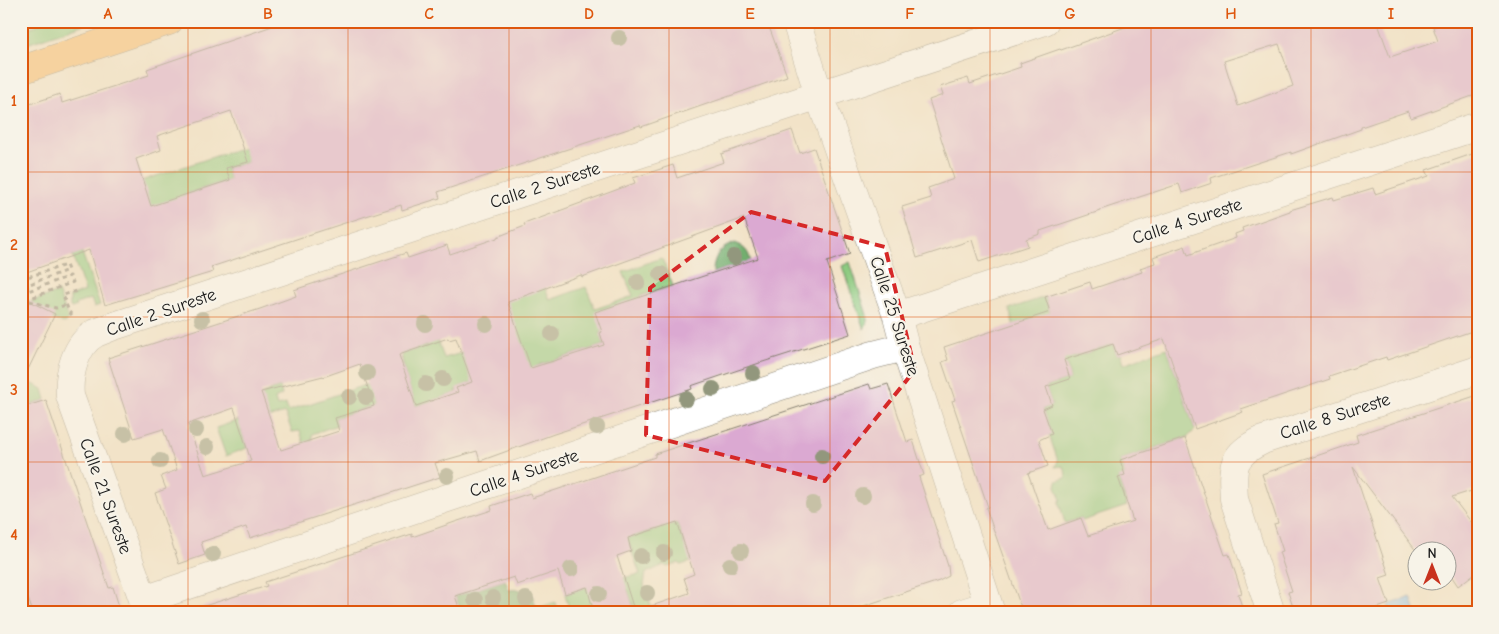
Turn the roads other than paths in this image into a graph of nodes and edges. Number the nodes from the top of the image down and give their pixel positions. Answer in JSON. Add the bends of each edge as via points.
{"nodes":[{"id":1,"x":169,"y":21,"type":"edge"},
{"id":2,"x":796,"y":21,"type":"edge"},
{"id":3,"x":1046,"y":21,"type":"edge"},
{"id":4,"x":21,"y":70,"type":"edge"},
{"id":5,"x":819,"y":95,"type":"junction"},
{"id":6,"x":1478,"y":126,"type":"edge"},
{"id":7,"x":897,"y":316,"type":"junction"},
{"id":8,"x":905,"y":348,"type":"junction"},
{"id":9,"x":1478,"y":370,"type":"edge"},
{"id":10,"x":70,"y":378,"type":"joint"},
{"id":11,"x":146,"y":607,"type":"edge"},
{"id":12,"x":980,"y":610,"type":"edge"},
{"id":13,"x":1272,"y":613,"type":"edge"}],
"edges":[{"from":1,"to":4,"type":"main road"},
{"from":2,"to":5,"type":"street","name":"Calle 25 Sureste"},
{"from":3,"to":5,"type":"street","name":"Calle 2 Sureste"},
{"from":5,"to":7,"type":"street","name":"Calle 25 Sureste"},
{"from":5,"to":10,"type":"street","name":"Calle 2 Sureste","via":[[94,334],[74,361]]},
{"from":6,"to":7,"type":"street","name":"Calle 4 Sureste"},
{"from":7,"to":8,"type":"street","name":"Calle 25 Sureste"},
{"from":8,"to":11,"type":"street","name":"Calle 4 Sureste","via":[[864,358]]},
{"from":8,"to":12,"type":"street","name":"Calle 25 Sureste"},
{"from":9,"to":13,"type":"street","name":"Calle 8 Sureste","via":[[1262,440],[1240,454],[1235,464],[1234,499]]},
{"from":10,"to":11,"type":"street","name":"Calle 21 Sureste","via":[[70,396]]}]}
